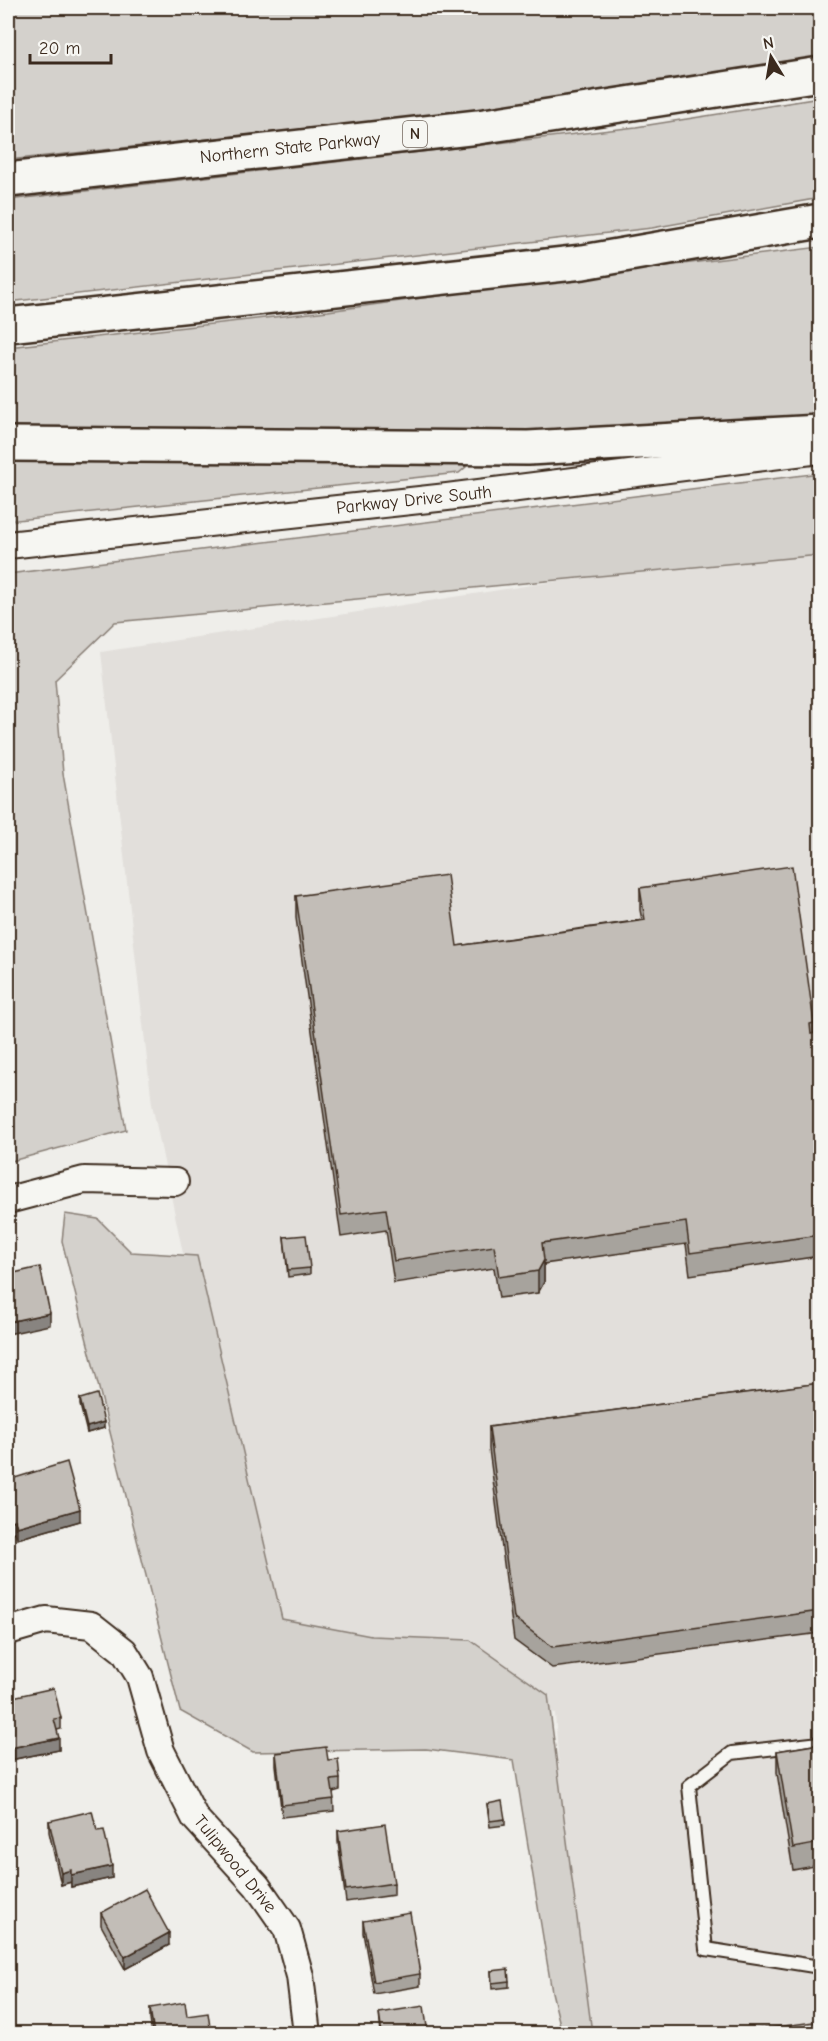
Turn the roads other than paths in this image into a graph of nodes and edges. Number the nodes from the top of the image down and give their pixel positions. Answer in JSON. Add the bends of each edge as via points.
{"nodes":[{"id":1,"x":820,"y":74,"type":"edge"},
{"id":2,"x":8,"y":180,"type":"edge"},
{"id":3,"x":820,"y":221,"type":"edge"},
{"id":4,"x":8,"y":325,"type":"edge"},
{"id":5,"x":820,"y":432,"type":"edge"},
{"id":6,"x":8,"y":444,"type":"edge"},
{"id":7,"x":820,"y":450,"type":"edge"},
{"id":8,"x":8,"y":545,"type":"edge"},
{"id":9,"x":176,"y":1182,"type":"dead end"},
{"id":10,"x":8,"y":1200,"type":"edge"},
{"id":11,"x":8,"y":1631,"type":"edge"},
{"id":12,"x":820,"y":1743,"type":"edge"},
{"id":13,"x":820,"y":1967,"type":"edge"},
{"id":14,"x":307,"y":2034,"type":"edge"}],
"edges":[{"from":1,"to":2,"type":"highway","name":"Northern State Parkway","number":"N","via":[[478,127]]},
{"from":3,"to":4,"type":"highway","via":[[583,262]]},
{"from":5,"to":6,"type":"highway","via":[[528,448]]},
{"from":7,"to":8,"type":"street","name":"Parkway Drive South","via":[[447,497]]},
{"from":9,"to":10,"type":"street","via":[[84,1180]]},
{"from":11,"to":14,"type":"street","name":"Tulipwood Drive","via":[[46,1620],[91,1625],[124,1651],[140,1677],[160,1751],[195,1818],[257,1886],[287,1929],[300,1976]]},
{"from":12,"to":13,"type":"lane","via":[[732,1753],[689,1786],[706,1949]]}]}
